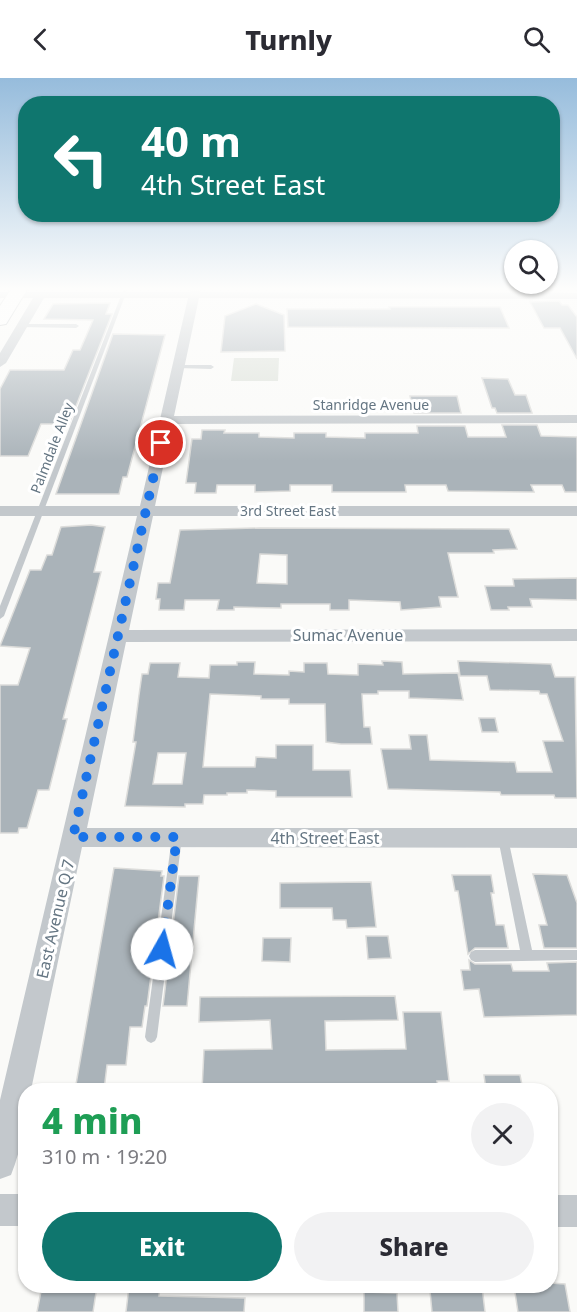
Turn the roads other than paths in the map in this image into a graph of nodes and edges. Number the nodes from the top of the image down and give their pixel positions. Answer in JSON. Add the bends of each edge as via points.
{"nodes":[{"id":1,"x":10,"y":346,"type":"edge"},
{"id":2,"x":103,"y":346,"type":"edge"},
{"id":3,"x":183,"y":346,"type":"edge"},
{"id":4,"x":0,"y":363,"type":"edge"},
{"id":5,"x":178,"y":366,"type":"junction"},
{"id":6,"x":211,"y":367,"type":"dead end"},
{"id":7,"x":577,"y":419,"type":"edge"},
{"id":8,"x":166,"y":420,"type":"junction"},
{"id":9,"x":577,"y":510,"type":"edge"},
{"id":10,"x":0,"y":511,"type":"edge"},
{"id":11,"x":40,"y":511,"type":"junction"},
{"id":12,"x":145,"y":511,"type":"junction"},
{"id":13,"x":0,"y":616,"type":"edge"},
{"id":14,"x":577,"y":635,"type":"edge"},
{"id":15,"x":118,"y":636,"type":"junction"},
{"id":16,"x":73,"y":837,"type":"junction"},
{"id":17,"x":177,"y":837,"type":"junction"},
{"id":18,"x":503,"y":838,"type":"junction"},
{"id":19,"x":577,"y":838,"type":"edge"},
{"id":20,"x":527,"y":954,"type":"junction"},
{"id":21,"x":577,"y":955,"type":"edge"},
{"id":22,"x":475,"y":956,"type":"dead end"},
{"id":23,"x":151,"y":1037,"type":"dead end"},
{"id":24,"x":18,"y":1083,"type":"edge"},
{"id":25,"x":18,"y":1083,"type":"edge"},
{"id":26,"x":0,"y":1164,"type":"edge"},
{"id":27,"x":0,"y":1210,"type":"edge"},
{"id":28,"x":18,"y":1210,"type":"edge"},
{"id":29,"x":558,"y":1211,"type":"edge"},
{"id":30,"x":577,"y":1211,"type":"edge"}],
"edges":[{"from":1,"to":4,"type":"street"},
{"from":2,"to":11,"type":"lane","name":"Palmdale Alley"},
{"from":3,"to":5,"type":"street","name":"East Avenue Q 7"},
{"from":5,"to":6,"type":"lane"},
{"from":5,"to":8,"type":"street","name":"East Avenue Q 7"},
{"from":7,"to":8,"type":"street","name":"Stanridge Avenue"},
{"from":8,"to":12,"type":"street","name":"East Avenue Q 7"},
{"from":9,"to":12,"type":"street","name":"3rd Street East"},
{"from":10,"to":11,"type":"street","name":"3rd Street East"},
{"from":11,"to":12,"type":"street","name":"3rd Street East"},
{"from":11,"to":13,"type":"lane","name":"Palmdale Alley"},
{"from":12,"to":15,"type":"street","name":"East Avenue Q 7"},
{"from":14,"to":15,"type":"street","name":"Sumac Avenue"},
{"from":15,"to":16,"type":"street","name":"East Avenue Q 7"},
{"from":16,"to":17,"type":"street","name":"4th Street East"},
{"from":16,"to":24,"type":"street","name":"East Avenue Q 7"},
{"from":17,"to":18,"type":"street","name":"4th Street East"},
{"from":17,"to":23,"type":"lane"},
{"from":18,"to":19,"type":"street","name":"4th Street East"},
{"from":18,"to":20,"type":"lane"},
{"from":20,"to":21,"type":"lane"},
{"from":20,"to":22,"type":"lane"},
{"from":25,"to":26,"type":"street","name":"East Avenue Q 7"},
{"from":27,"to":28,"type":"street"},
{"from":29,"to":30,"type":"street"}]}
